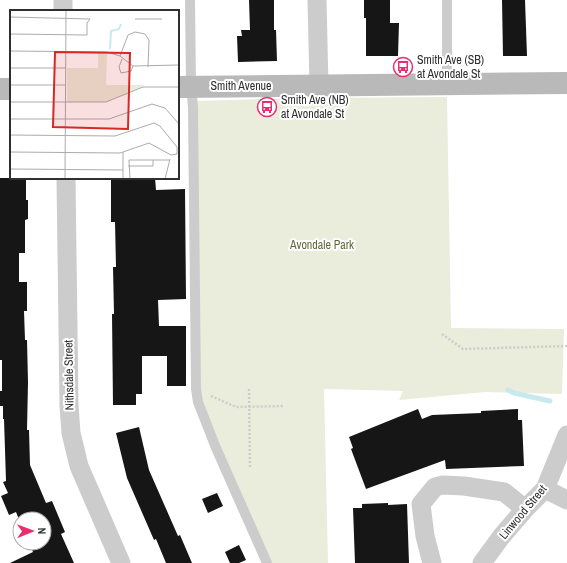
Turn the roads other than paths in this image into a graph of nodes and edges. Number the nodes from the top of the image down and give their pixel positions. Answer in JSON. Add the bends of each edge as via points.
{"nodes":[{"id":1,"x":190,"y":0,"type":"edge"},
{"id":2,"x":317,"y":0,"type":"edge"},
{"id":3,"x":447,"y":0,"type":"edge"},
{"id":4,"x":567,"y":83,"type":"edge"},
{"id":5,"x":448,"y":84,"type":"junction"},
{"id":6,"x":319,"y":86,"type":"junction"},
{"id":7,"x":185,"y":87,"type":"edge"},
{"id":8,"x":66,"y":179,"type":"edge"},
{"id":9,"x":567,"y":435,"type":"edge"},
{"id":10,"x":545,"y":489,"type":"junction"},
{"id":11,"x":567,"y":500,"type":"edge"},
{"id":12,"x":525,"y":509,"type":"junction"},
{"id":13,"x":121,"y":563,"type":"edge"},
{"id":14,"x":267,"y":563,"type":"edge"},
{"id":15,"x":432,"y":563,"type":"edge"},
{"id":16,"x":482,"y":563,"type":"edge"}],
"edges":[{"from":1,"to":7,"type":"lane"},
{"from":2,"to":6,"type":"street"},
{"from":3,"to":5,"type":"lane"},
{"from":4,"to":5,"type":"street","name":"Smith Avenue"},
{"from":5,"to":6,"type":"street","name":"Smith Avenue"},
{"from":6,"to":7,"type":"street","name":"Smith Avenue"},
{"from":7,"to":14,"type":"lane","via":[[193,107],[198,402]]},
{"from":8,"to":13,"type":"street","name":"Nithsdale Street","via":[[71,433],[79,466]]},
{"from":9,"to":10,"type":"street","name":"Linwood Street"},
{"from":10,"to":11,"type":"street"},
{"from":10,"to":12,"type":"street","name":"Linwood Street"},
{"from":12,"to":15,"type":"street","via":[[504,492],[464,486],[435,487],[421,504]]},
{"from":12,"to":16,"type":"street","name":"Linwood Street"}]}
